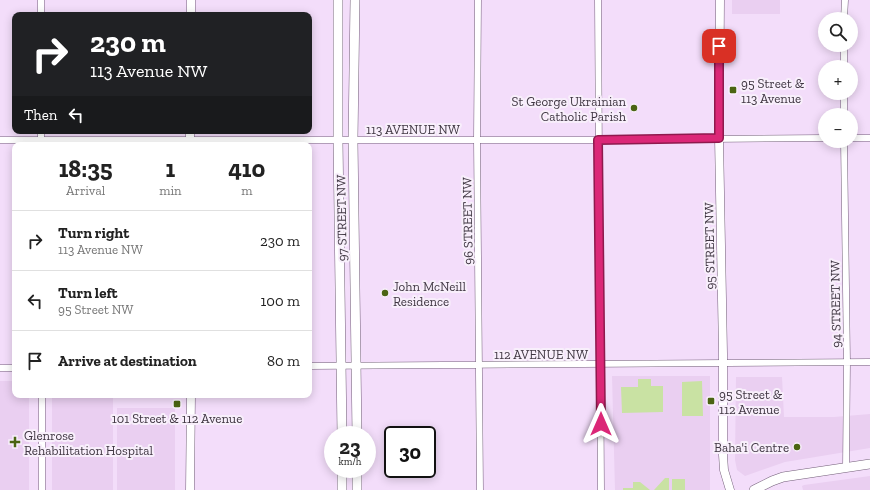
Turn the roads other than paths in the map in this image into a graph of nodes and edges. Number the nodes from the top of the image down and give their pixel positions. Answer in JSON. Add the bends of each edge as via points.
{"nodes":[{"id":1,"x":41,"y":0,"type":"edge"},
{"id":2,"x":191,"y":0,"type":"edge"},
{"id":3,"x":338,"y":0,"type":"edge"},
{"id":4,"x":356,"y":0,"type":"edge"},
{"id":5,"x":478,"y":0,"type":"edge"},
{"id":6,"x":598,"y":0,"type":"edge"},
{"id":7,"x":720,"y":0,"type":"edge"},
{"id":8,"x":845,"y":0,"type":"edge"},
{"id":9,"x":41,"y":12,"type":"edge"},
{"id":10,"x":190,"y":12,"type":"edge"},
{"id":11,"x":844,"y":12,"type":"edge"},
{"id":12,"x":719,"y":138,"type":"junction"},
{"id":13,"x":818,"y":138,"type":"edge"},
{"id":14,"x":858,"y":138,"type":"edge"},
{"id":15,"x":870,"y":138,"type":"edge"},
{"id":16,"x":0,"y":140,"type":"edge"},
{"id":17,"x":338,"y":140,"type":"junction"},
{"id":18,"x":353,"y":140,"type":"junction"},
{"id":19,"x":477,"y":140,"type":"junction"},
{"id":20,"x":598,"y":140,"type":"junction"},
{"id":21,"x":41,"y":142,"type":"edge"},
{"id":22,"x":190,"y":142,"type":"edge"},
{"id":23,"x":844,"y":148,"type":"edge"},
{"id":24,"x":847,"y":362,"type":"junction"},
{"id":25,"x":870,"y":362,"type":"edge"},
{"id":26,"x":723,"y":364,"type":"junction"},
{"id":27,"x":601,"y":365,"type":"junction"},
{"id":28,"x":312,"y":366,"type":"edge"},
{"id":29,"x":341,"y":366,"type":"junction"},
{"id":30,"x":357,"y":366,"type":"junction"},
{"id":31,"x":479,"y":366,"type":"junction"},
{"id":32,"x":0,"y":368,"type":"edge"},
{"id":33,"x":12,"y":368,"type":"edge"},
{"id":34,"x":42,"y":398,"type":"edge"},
{"id":35,"x":191,"y":398,"type":"edge"},
{"id":36,"x":342,"y":426,"type":"edge"},
{"id":37,"x":357,"y":426,"type":"edge"},
{"id":38,"x":870,"y":464,"type":"edge"},
{"id":39,"x":846,"y":468,"type":"junction"},
{"id":40,"x":342,"y":478,"type":"edge"},
{"id":41,"x":357,"y":478,"type":"edge"},
{"id":42,"x":772,"y":481,"type":"junction"},
{"id":43,"x":42,"y":490,"type":"edge"},
{"id":44,"x":190,"y":490,"type":"edge"},
{"id":45,"x":342,"y":490,"type":"edge"},
{"id":46,"x":357,"y":490,"type":"edge"},
{"id":47,"x":480,"y":490,"type":"edge"},
{"id":48,"x":601,"y":490,"type":"edge"},
{"id":49,"x":730,"y":490,"type":"edge"},
{"id":50,"x":754,"y":490,"type":"edge"},
{"id":51,"x":767,"y":490,"type":"edge"}],
"edges":[{"from":1,"to":9,"type":"street"},
{"from":2,"to":10,"type":"street"},
{"from":3,"to":17,"type":"main road","name":"97 STREET NW"},
{"from":4,"to":18,"type":"main road","name":"97 STREET NW"},
{"from":5,"to":19,"type":"street","name":"96 STREET NW"},
{"from":6,"to":20,"type":"street"},
{"from":7,"to":12,"type":"street","name":"95 STREET NW"},
{"from":8,"to":11,"type":"street"},
{"from":12,"to":13,"type":"street","name":"113 AVENUE NW"},
{"from":12,"to":20,"type":"street","name":"113 AVENUE NW"},
{"from":12,"to":26,"type":"street","name":"95 STREET NW"},
{"from":14,"to":15,"type":"street"},
{"from":16,"to":21,"type":"street","name":"113 AVENUE NW"},
{"from":17,"to":18,"type":"street","name":"113 AVENUE NW"},
{"from":17,"to":22,"type":"street","name":"113 AVENUE NW"},
{"from":17,"to":29,"type":"main road","name":"97 STREET NW"},
{"from":18,"to":19,"type":"street","name":"113 AVENUE NW"},
{"from":18,"to":30,"type":"main road","name":"97 STREET NW"},
{"from":19,"to":20,"type":"street","name":"113 AVENUE NW"},
{"from":19,"to":31,"type":"street","name":"96 STREET NW"},
{"from":20,"to":27,"type":"street"},
{"from":21,"to":22,"type":"street","name":"113 AVENUE NW"},
{"from":23,"to":24,"type":"street","name":"94 STREET NW"},
{"from":24,"to":25,"type":"street","name":"112 AVENUE NW"},
{"from":24,"to":26,"type":"street","name":"112 AVENUE NW"},
{"from":24,"to":39,"type":"street","name":"94 STREET NW"},
{"from":26,"to":27,"type":"street","name":"112 AVENUE NW"},
{"from":26,"to":49,"type":"street","name":"95 STREET NW","via":[[723,455]]},
{"from":27,"to":31,"type":"street","name":"112 AVENUE NW"},
{"from":27,"to":48,"type":"street"},
{"from":28,"to":29,"type":"street","name":"112 AVENUE NW"},
{"from":29,"to":30,"type":"street","name":"112 AVENUE NW"},
{"from":29,"to":36,"type":"main road","name":"97 STREET NW"},
{"from":30,"to":31,"type":"street","name":"112 AVENUE NW"},
{"from":30,"to":37,"type":"main road","name":"97 STREET NW"},
{"from":31,"to":47,"type":"street","name":"96 STREET NW"},
{"from":32,"to":33,"type":"street"},
{"from":34,"to":43,"type":"street"},
{"from":35,"to":44,"type":"street"},
{"from":38,"to":39,"type":"main road"},
{"from":39,"to":42,"type":"main road","via":[[797,474]]},
{"from":40,"to":45,"type":"main road"},
{"from":41,"to":46,"type":"main road"},
{"from":42,"to":50,"type":"main road"},
{"from":42,"to":51,"type":"main road"}]}
